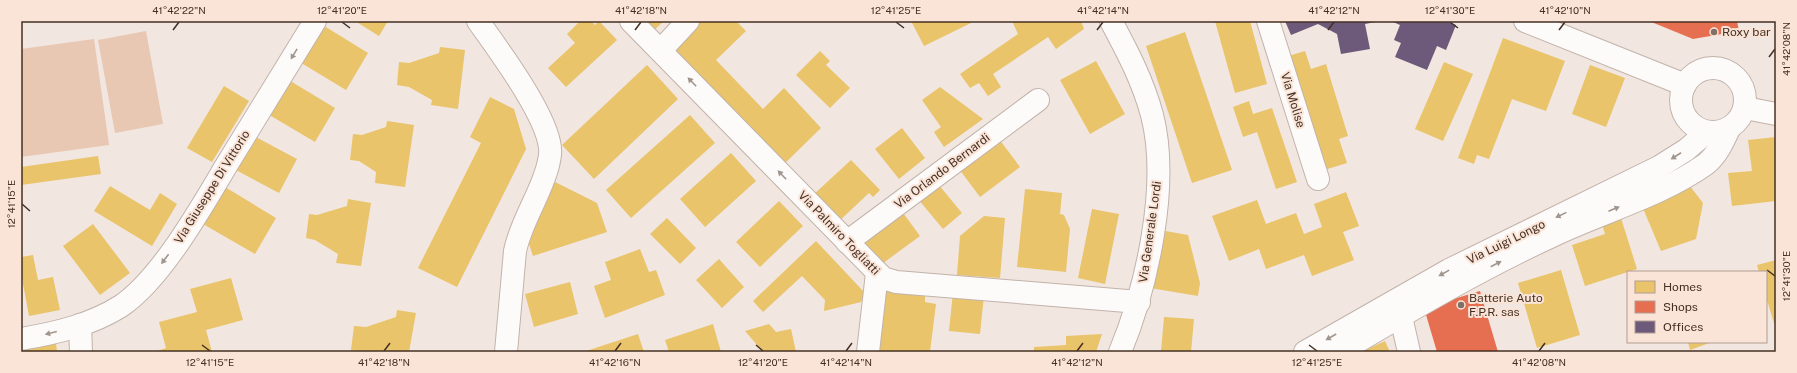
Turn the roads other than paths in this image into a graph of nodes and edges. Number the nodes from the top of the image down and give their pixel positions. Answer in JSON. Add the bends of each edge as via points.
{"nodes":[{"id":1,"x":314,"y":21,"type":"edge"},
{"id":2,"x":478,"y":21,"type":"edge"},
{"id":3,"x":631,"y":21,"type":"edge"},
{"id":4,"x":688,"y":21,"type":"edge"},
{"id":5,"x":1111,"y":21,"type":"edge"},
{"id":6,"x":1268,"y":21,"type":"edge"},
{"id":7,"x":1525,"y":21,"type":"edge"},
{"id":8,"x":661,"y":50,"type":"junction"},
{"id":9,"x":1685,"y":85,"type":"junction"},
{"id":10,"x":1038,"y":100,"type":"dead end"},
{"id":11,"x":1745,"y":108,"type":"junction"},
{"id":12,"x":1776,"y":114,"type":"edge"},
{"id":13,"x":1729,"y":129,"type":"junction"},
{"id":14,"x":1707,"y":132,"type":"junction"},
{"id":15,"x":1318,"y":179,"type":"dead end"},
{"id":16,"x":847,"y":242,"type":"junction"},
{"id":17,"x":877,"y":274,"type":"junction"},
{"id":18,"x":1139,"y":302,"type":"junction"},
{"id":19,"x":1401,"y":317,"type":"junction"},
{"id":20,"x":80,"y":325,"type":"junction"},
{"id":21,"x":21,"y":339,"type":"edge"},
{"id":22,"x":81,"y":352,"type":"edge"},
{"id":23,"x":506,"y":352,"type":"edge"},
{"id":24,"x":868,"y":352,"type":"edge"},
{"id":25,"x":1120,"y":352,"type":"edge"},
{"id":26,"x":1305,"y":352,"type":"edge"},
{"id":27,"x":1340,"y":352,"type":"edge"},
{"id":28,"x":1409,"y":352,"type":"edge"}],
"edges":[{"from":1,"to":20,"type":"street","name":"Via Giuseppe Di Vittorio","one_way":true,"via":[[200,210],[162,263],[122,305]]},
{"from":2,"to":23,"type":"street","via":[[538,115],[546,131],[550,148],[550,161],[545,176],[518,238],[515,251]]},
{"from":3,"to":8,"type":"street","name":"Via Palmiro Togliatti"},
{"from":4,"to":8,"type":"street"},
{"from":5,"to":18,"type":"street","name":"Via Generale Lordi","via":[[1143,85],[1158,147],[1155,215]]},
{"from":6,"to":15,"type":"street","name":"Via Molise"},
{"from":7,"to":9,"type":"street"},
{"from":16,"to":8,"type":"street","name":"Via Palmiro Togliatti","one_way":true},
{"from":9,"to":11,"type":"street","via":[[1700,71],[1710,68],[1730,72],[1743,88]]},
{"from":9,"to":14,"type":"street","via":[[1682,100],[1684,114],[1697,128]]},
{"from":10,"to":16,"type":"street","name":"Via Orlando Bernardi"},
{"from":11,"to":12,"type":"street"},
{"from":11,"to":13,"type":"street","via":[[1736,124]]},
{"from":13,"to":14,"type":"street"},
{"from":19,"to":13,"type":"street","name":"Via Luigi Longo","one_way":true,"via":[[1531,246],[1680,180],[1712,158]]},
{"from":14,"to":26,"type":"street","name":"Via Luigi Longo","one_way":true,"via":[[1686,150],[1659,167],[1449,270]]},
{"from":16,"to":17,"type":"street","name":"Via Palmiro Togliatti"},
{"from":17,"to":18,"type":"street","name":"Via Palmiro Togliatti","via":[[896,282]]},
{"from":17,"to":24,"type":"street"},
{"from":18,"to":25,"type":"street","name":"Via Generale Lordi"},
{"from":19,"to":27,"type":"street","name":"Via Luigi Longo"},
{"from":19,"to":28,"type":"street"},
{"from":20,"to":21,"type":"street","name":"Via Giuseppe Di Vittorio","one_way":true},
{"from":20,"to":22,"type":"street"}]}
